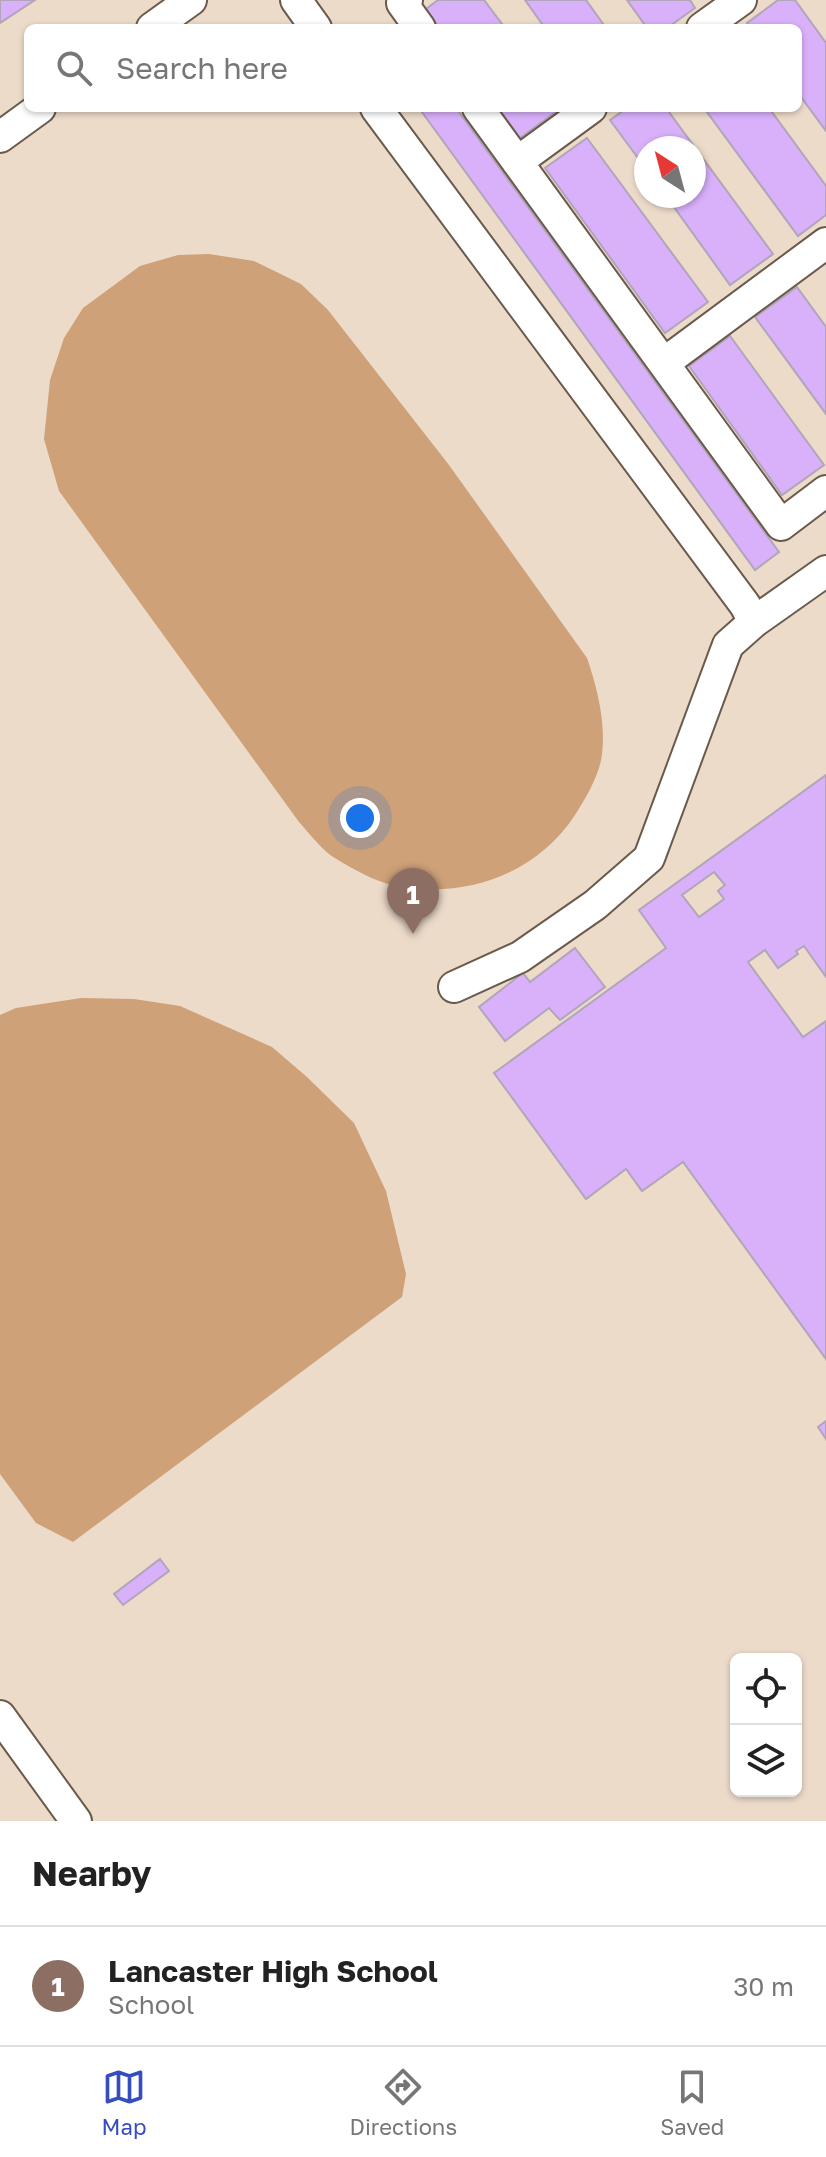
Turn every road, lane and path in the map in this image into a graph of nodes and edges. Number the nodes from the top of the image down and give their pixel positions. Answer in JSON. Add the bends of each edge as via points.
{"nodes":[{"id":1,"x":191,"y":0,"type":"edge"},
{"id":2,"x":296,"y":0,"type":"edge"},
{"id":3,"x":407,"y":0,"type":"edge"},
{"id":4,"x":741,"y":0,"type":"edge"},
{"id":5,"x":158,"y":24,"type":"edge"},
{"id":6,"x":313,"y":24,"type":"edge"},
{"id":7,"x":417,"y":24,"type":"edge"},
{"id":8,"x":708,"y":24,"type":"edge"},
{"id":9,"x":34,"y":112,"type":"edge"},
{"id":10,"x":379,"y":112,"type":"edge"},
{"id":11,"x":481,"y":112,"type":"edge"},
{"id":12,"x":586,"y":112,"type":"edge"},
{"id":13,"x":0,"y":137,"type":"edge"},
{"id":14,"x":517,"y":162,"type":"junction"},
{"id":15,"x":826,"y":243,"type":"edge"},
{"id":16,"x":664,"y":363,"type":"junction"},
{"id":17,"x":826,"y":491,"type":"edge"},
{"id":18,"x":826,"y":571,"type":"edge"},
{"id":19,"x":754,"y":622,"type":"junction"},
{"id":20,"x":454,"y":987,"type":"dead end"},
{"id":21,"x":0,"y":1716,"type":"edge"},
{"id":22,"x":76,"y":1821,"type":"edge"}],
"edges":[{"from":1,"to":5,"type":"street"},
{"from":2,"to":6,"type":"street"},
{"from":3,"to":7,"type":"street","via":[[402,3]]},
{"from":4,"to":8,"type":"street"},
{"from":9,"to":13,"type":"street"},
{"from":10,"to":19,"type":"street"},
{"from":11,"to":14,"type":"street"},
{"from":12,"to":14,"type":"street"},
{"from":14,"to":16,"type":"street"},
{"from":15,"to":16,"type":"street"},
{"from":16,"to":17,"type":"street","via":[[781,525]]},
{"from":18,"to":19,"type":"street"},
{"from":19,"to":20,"type":"street","via":[[728,645],[649,858],[595,905],[520,957]]},
{"from":21,"to":22,"type":"street"}]}
